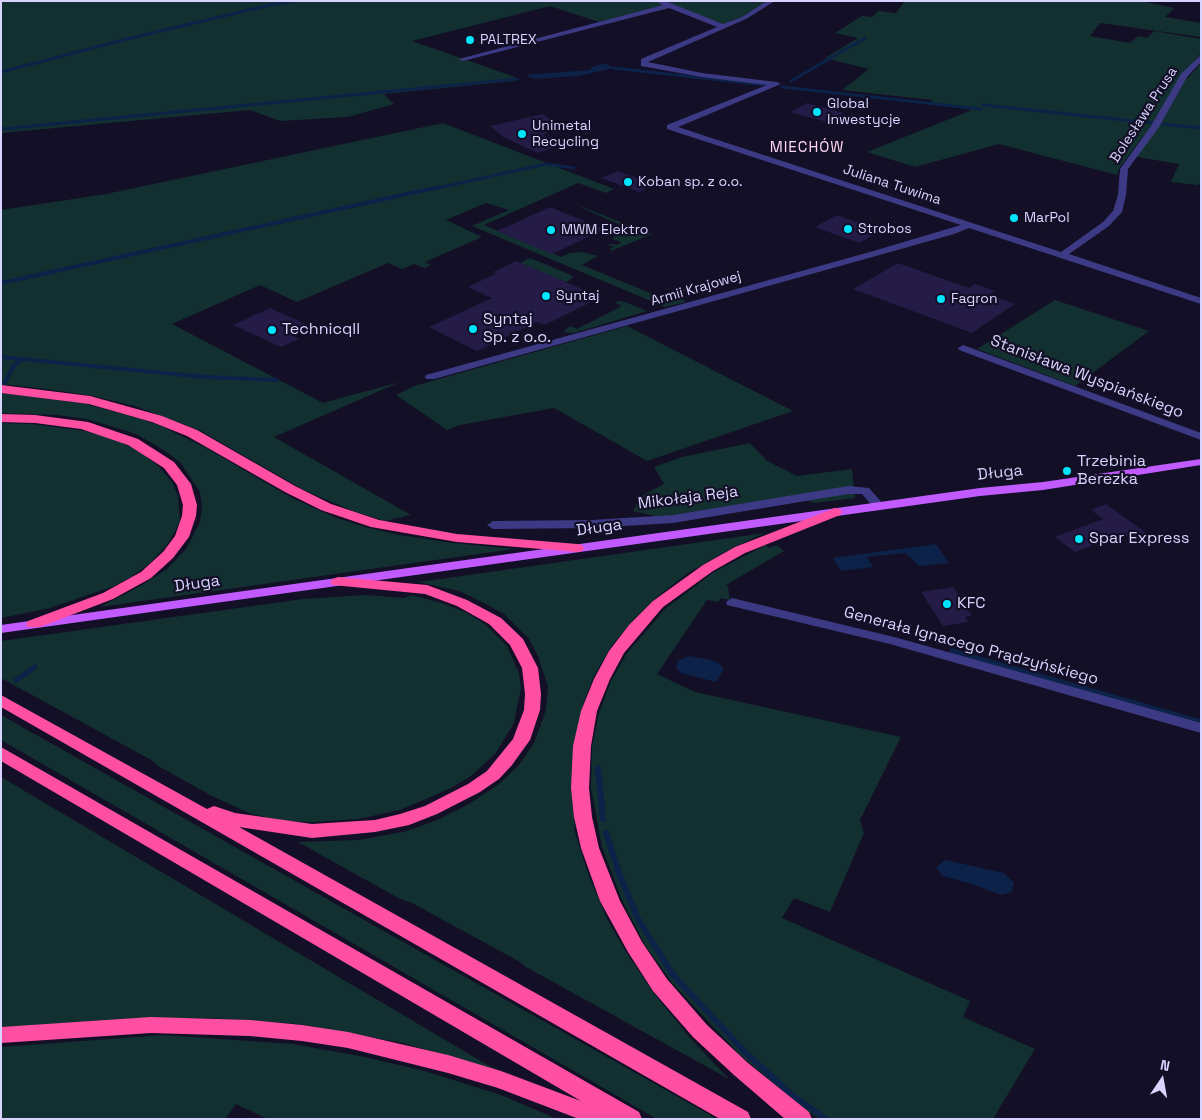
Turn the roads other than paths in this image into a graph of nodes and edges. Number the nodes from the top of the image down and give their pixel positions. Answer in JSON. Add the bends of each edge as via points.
{"nodes":[{"id":1,"x":658,"y":1,"type":"edge"},
{"id":2,"x":772,"y":1,"type":"edge"},
{"id":3,"x":669,"y":6,"type":"junction"},
{"id":4,"x":723,"y":27,"type":"junction"},
{"id":5,"x":1201,"y":57,"type":"edge"},
{"id":6,"x":462,"y":59,"type":"dead end"},
{"id":7,"x":970,"y":224,"type":"junction"},
{"id":8,"x":1062,"y":255,"type":"junction"},
{"id":9,"x":1201,"y":302,"type":"edge"},
{"id":10,"x":963,"y":348,"type":"dead end"},
{"id":11,"x":430,"y":377,"type":"dead end"},
{"id":12,"x":1,"y":389,"type":"edge"},
{"id":13,"x":1,"y":418,"type":"edge"},
{"id":14,"x":1201,"y":437,"type":"edge"},
{"id":15,"x":1201,"y":462,"type":"edge"},
{"id":16,"x":879,"y":506,"type":"junction"},
{"id":17,"x":835,"y":512,"type":"junction"},
{"id":18,"x":492,"y":525,"type":"dead end"},
{"id":19,"x":577,"y":548,"type":"junction"},
{"id":20,"x":338,"y":582,"type":"junction"},
{"id":21,"x":732,"y":602,"type":"dead end"},
{"id":22,"x":34,"y":624,"type":"junction"},
{"id":23,"x":1,"y":629,"type":"edge"},
{"id":24,"x":1,"y":700,"type":"edge"},
{"id":25,"x":1201,"y":728,"type":"edge"},
{"id":26,"x":1,"y":753,"type":"edge"},
{"id":27,"x":166,"y":793,"type":"junction"},
{"id":28,"x":1,"y":1035,"type":"edge"},
{"id":29,"x":605,"y":1119,"type":"edge"},
{"id":30,"x":631,"y":1119,"type":"edge"},
{"id":31,"x":740,"y":1119,"type":"edge"},
{"id":32,"x":801,"y":1119,"type":"edge"}],
"edges":[{"from":1,"to":3,"type":"street"},
{"from":2,"to":4,"type":"street","name":"Juliana Tuwima"},
{"from":3,"to":4,"type":"street"},
{"from":3,"to":6,"type":"street"},
{"from":4,"to":7,"type":"street","name":"Juliana Tuwima","via":[[644,61],[644,64],[777,84],[670,127]]},
{"from":5,"to":8,"type":"street","name":"Bolesława Prusa","via":[[1184,76],[1159,120],[1124,169],[1120,203],[1113,218]]},
{"from":7,"to":8,"type":"street","name":"Juliana Tuwima"},
{"from":7,"to":11,"type":"street","name":"Armii Krajowej"},
{"from":8,"to":9,"type":"street","name":"Juliana Tuwima"},
{"from":10,"to":14,"type":"street","name":"Stanisława Wyspiańskiego"},
{"from":12,"to":19,"type":"highway","via":[[90,400],[158,419],[192,433],[326,507],[376,524],[457,538]]},
{"from":13,"to":22,"type":"highway","via":[[84,425],[133,442],[169,465],[184,484],[190,505],[182,537],[168,555],[146,574],[108,596]]},
{"from":15,"to":16,"type":"main road","name":"Długa"},
{"from":16,"to":17,"type":"main road","name":"Długa"},
{"from":16,"to":18,"type":"street","name":"Mikołaja Reja","via":[[865,491],[848,490],[674,519]]},
{"from":17,"to":19,"type":"main road","name":"Długa"},
{"from":17,"to":32,"type":"highway","via":[[740,550],[708,568],[658,604],[617,651],[602,679],[589,711],[582,746],[580,788],[590,848],[610,901],[635,947],[660,986],[700,1031]]},
{"from":19,"to":20,"type":"main road","name":"Długa"},
{"from":20,"to":22,"type":"main road","name":"Długa"},
{"from":20,"to":27,"type":"highway","via":[[410,587],[439,594],[485,614],[511,636],[530,668],[533,694],[521,740],[506,760],[474,788],[431,810],[403,820],[345,830],[312,831],[249,822]]},
{"from":21,"to":25,"type":"street","name":"Generała Ignacego Prądzyńskiego","via":[[894,641]]},
{"from":22,"to":23,"type":"main road","name":"Długa"},
{"from":24,"to":27,"type":"highway"},
{"from":26,"to":30,"type":"highway"},
{"from":27,"to":31,"type":"highway"},
{"from":28,"to":29,"type":"highway","via":[[151,1025],[302,1033],[348,1040],[448,1064]]}]}
